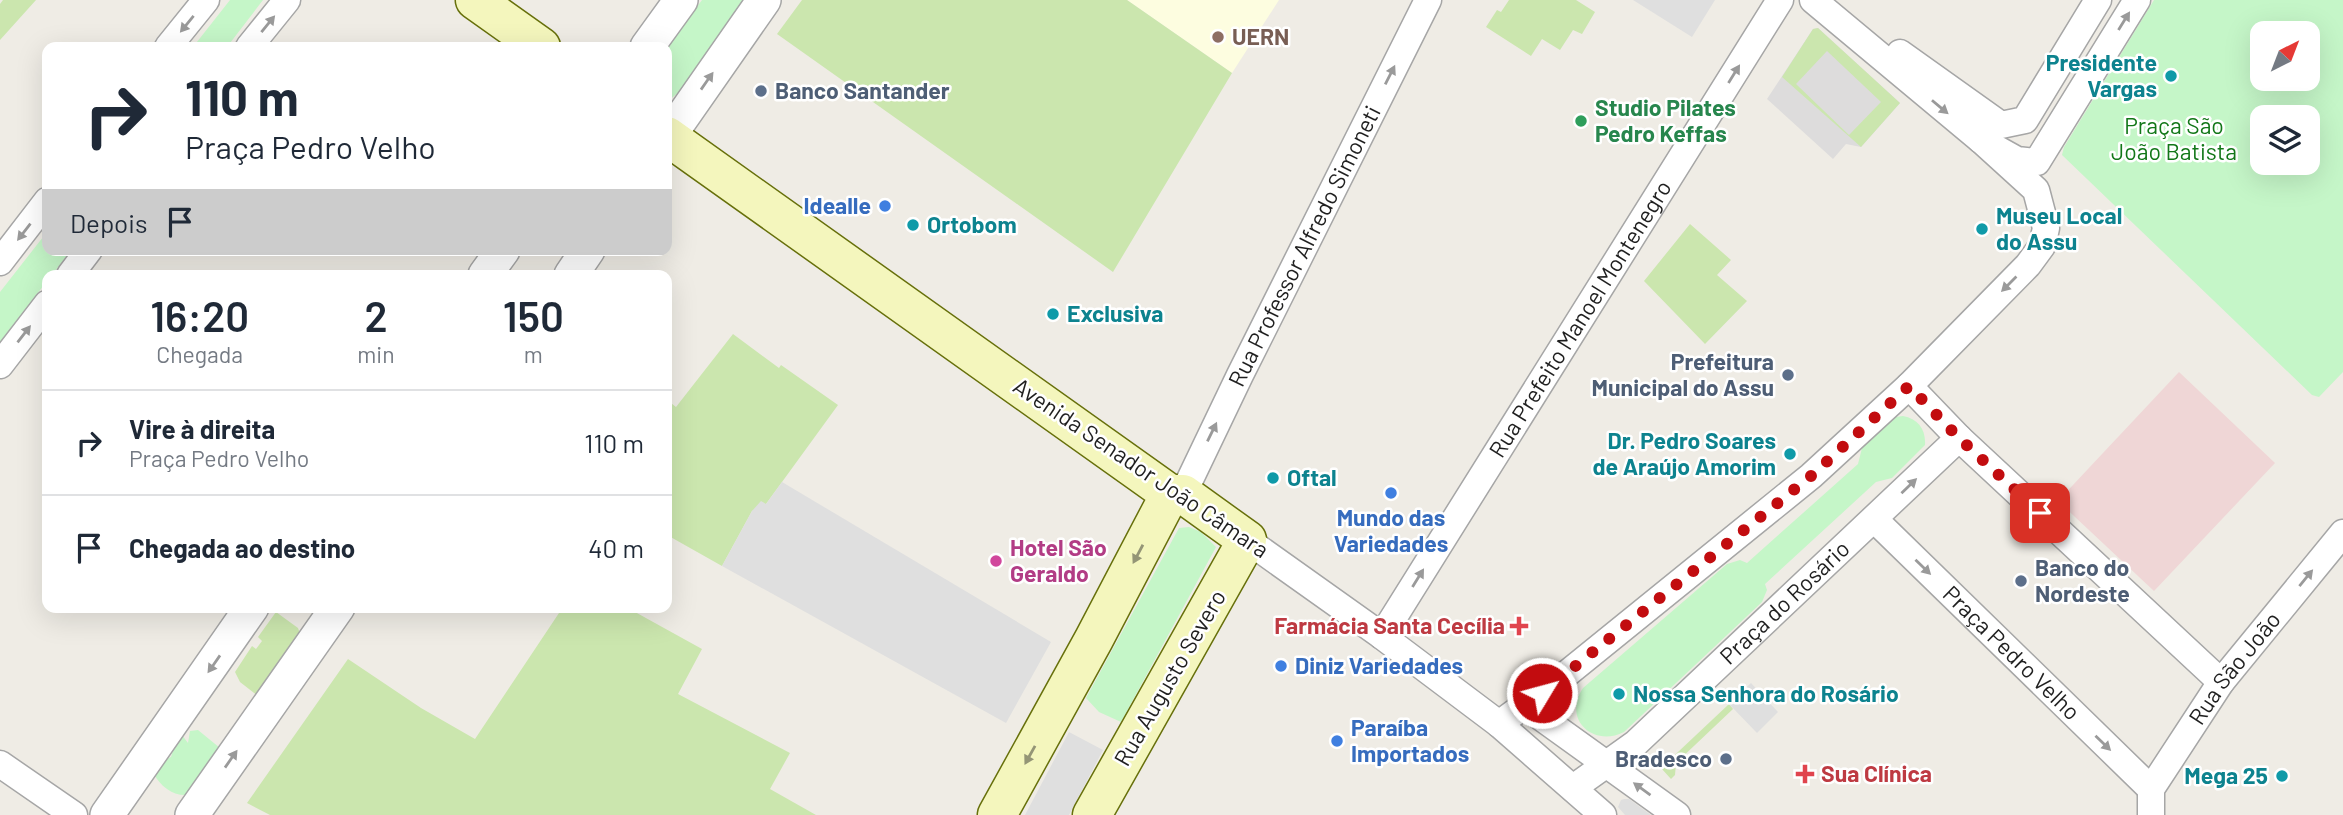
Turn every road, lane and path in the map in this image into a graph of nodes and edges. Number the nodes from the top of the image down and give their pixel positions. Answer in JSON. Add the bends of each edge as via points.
{"nodes":[{"id":1,"x":206,"y":0,"type":"edge"},
{"id":2,"x":287,"y":0,"type":"edge"},
{"id":3,"x":475,"y":0,"type":"edge"},
{"id":4,"x":681,"y":0,"type":"edge"},
{"id":5,"x":764,"y":0,"type":"edge"},
{"id":6,"x":1428,"y":0,"type":"edge"},
{"id":7,"x":1780,"y":0,"type":"edge"},
{"id":8,"x":1813,"y":0,"type":"edge"},
{"id":9,"x":1828,"y":0,"type":"edge"},
{"id":10,"x":2098,"y":0,"type":"edge"},
{"id":11,"x":2137,"y":0,"type":"edge"},
{"id":12,"x":172,"y":42,"type":"edge"},
{"id":13,"x":253,"y":42,"type":"edge"},
{"id":14,"x":534,"y":42,"type":"edge"},
{"id":15,"x":651,"y":42,"type":"edge"},
{"id":16,"x":672,"y":130,"type":"edge"},
{"id":17,"x":672,"y":140,"type":"edge"},
{"id":18,"x":1981,"y":141,"type":"junction"},
{"id":19,"x":42,"y":207,"type":"edge"},
{"id":20,"x":84,"y":256,"type":"edge"},
{"id":21,"x":0,"y":262,"type":"edge"},
{"id":22,"x":74,"y":270,"type":"edge"},
{"id":23,"x":42,"y":310,"type":"edge"},
{"id":24,"x":0,"y":365,"type":"edge"},
{"id":25,"x":1909,"y":386,"type":"junction"},
{"id":26,"x":1959,"y":438,"type":"junction"},
{"id":27,"x":1177,"y":494,"type":"junction"},
{"id":28,"x":1874,"y":519,"type":"junction"},
{"id":29,"x":2343,"y":533,"type":"edge"},
{"id":30,"x":1247,"y":540,"type":"junction"},
{"id":31,"x":248,"y":613,"type":"edge"},
{"id":32,"x":324,"y":613,"type":"edge"},
{"id":33,"x":1381,"y":636,"type":"junction"},
{"id":34,"x":2221,"y":682,"type":"junction"},
{"id":35,"x":1524,"y":705,"type":"junction"},
{"id":36,"x":1499,"y":724,"type":"junction"},
{"id":37,"x":1569,"y":737,"type":"junction"},
{"id":38,"x":1607,"y":763,"type":"junction"},
{"id":39,"x":0,"y":765,"type":"edge"},
{"id":40,"x":1546,"y":765,"type":"junction"},
{"id":41,"x":1573,"y":788,"type":"junction"},
{"id":42,"x":2151,"y":789,"type":"junction"},
{"id":43,"x":74,"y":815,"type":"edge"},
{"id":44,"x":107,"y":815,"type":"edge"},
{"id":45,"x":192,"y":815,"type":"edge"},
{"id":46,"x":997,"y":815,"type":"edge"},
{"id":47,"x":1092,"y":815,"type":"edge"},
{"id":48,"x":1604,"y":815,"type":"edge"},
{"id":49,"x":1677,"y":815,"type":"edge"},
{"id":50,"x":2151,"y":815,"type":"edge"}],
"edges":[{"from":1,"to":12,"type":"street","one_way":true},
{"from":13,"to":2,"type":"street","one_way":true},
{"from":3,"to":14,"type":"main road"},
{"from":4,"to":15,"type":"street"},
{"from":16,"to":5,"type":"street","one_way":true},
{"from":27,"to":6,"type":"street","name":"Rua Professor Alfredo Simoneti","one_way":true},
{"from":33,"to":7,"type":"street","name":"Rua Prefeito Manoel Montenegro","one_way":true},
{"from":8,"to":18,"type":"street","one_way":true},
{"from":9,"to":10,"type":"street","via":[[2001,125],[2025,120]]},
{"from":18,"to":11,"type":"street","one_way":true,"via":[[2017,160],[2037,162]]},
{"from":17,"to":27,"type":"main road","name":"Avenida Senador João Câmara"},
{"from":18,"to":25,"type":"street","one_way":true,"via":[[2036,190],[2046,228],[2042,246]]},
{"from":19,"to":21,"type":"street","one_way":true},
{"from":20,"to":22,"type":"street"},
{"from":24,"to":23,"type":"street","one_way":true},
{"from":25,"to":26,"type":"street"},
{"from":25,"to":35,"type":"street","via":[[1811,476]]},
{"from":28,"to":26,"type":"street","name":"Praça do Rosário","one_way":true},
{"from":26,"to":34,"type":"street"},
{"from":27,"to":30,"type":"main road","name":"Avenida Senador João Câmara"},
{"from":27,"to":46,"type":"main road","one_way":true},
{"from":28,"to":38,"type":"street","name":"Praça do Rosário","via":[[1636,743]]},
{"from":28,"to":42,"type":"street","name":"Praça Pedro Velho","one_way":true},
{"from":34,"to":29,"type":"street","name":"Rua São João","one_way":true},
{"from":30,"to":33,"type":"street","name":"Avenida Senador João Câmara"},
{"from":30,"to":47,"type":"main road","name":"Rua Augusto Severo"},
{"from":31,"to":44,"type":"street","one_way":true},
{"from":45,"to":32,"type":"street","one_way":true},
{"from":33,"to":36,"type":"street","name":"Avenida Senador João Câmara"},
{"from":34,"to":42,"type":"street","name":"Rua São João"},
{"from":35,"to":36,"type":"street"},
{"from":35,"to":37,"type":"street"},
{"from":36,"to":40,"type":"street","name":"Avenida Senador João Câmara"},
{"from":37,"to":38,"type":"street"},
{"from":37,"to":40,"type":"street","via":[[1578,750],[1573,764],[1560,771]]},
{"from":38,"to":41,"type":"street","name":"Praça do Rosário"},
{"from":49,"to":38,"type":"street","one_way":true},
{"from":39,"to":43,"type":"street"},
{"from":40,"to":41,"type":"street","name":"Avenida Senador João Câmara"},
{"from":41,"to":48,"type":"street","name":"Avenida Senador João Câmara"},
{"from":42,"to":50,"type":"street"}]}
